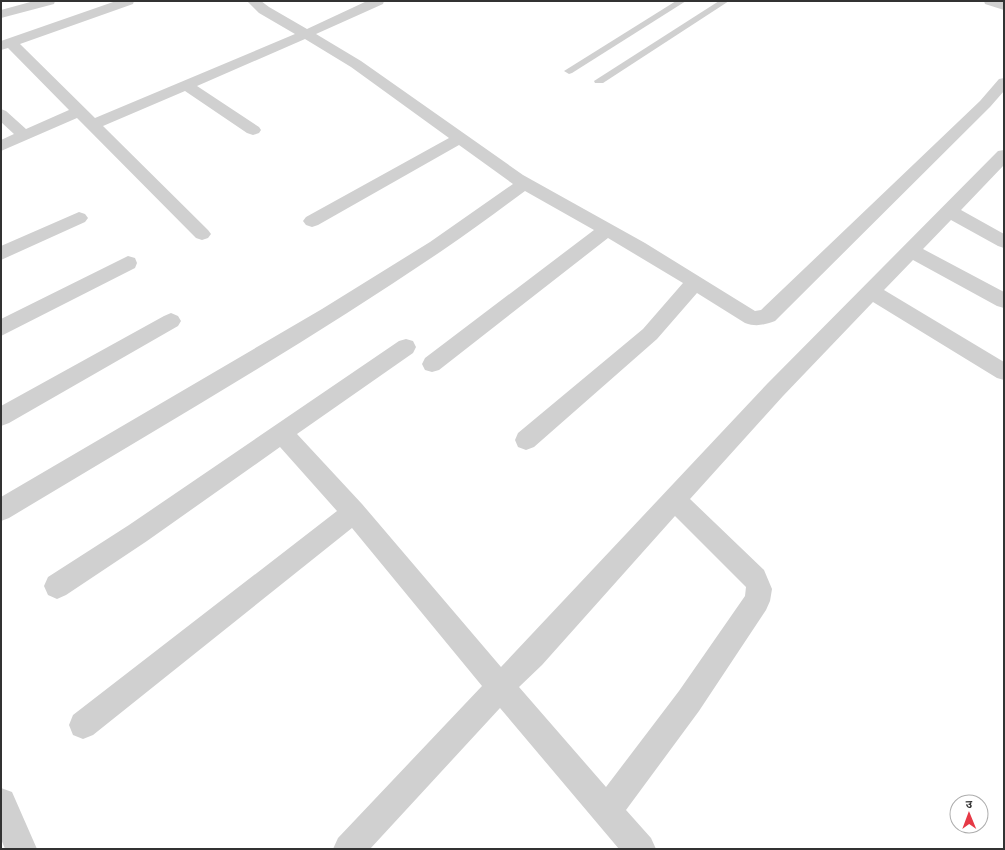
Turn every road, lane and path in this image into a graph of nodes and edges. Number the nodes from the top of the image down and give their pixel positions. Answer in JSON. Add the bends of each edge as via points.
{"nodes":[{"id":1,"x":49,"y":1,"type":"edge"},
{"id":2,"x":128,"y":1,"type":"edge"},
{"id":3,"x":253,"y":1,"type":"edge"},
{"id":4,"x":682,"y":1,"type":"edge"},
{"id":5,"x":725,"y":1,"type":"edge"},
{"id":6,"x":990,"y":1,"type":"edge"},
{"id":7,"x":366,"y":3,"type":"edge"},
{"id":8,"x":1004,"y":6,"type":"edge"},
{"id":9,"x":1,"y":14,"type":"edge"},
{"id":10,"x":306,"y":34,"type":"junction"},
{"id":11,"x":6,"y":44,"type":"edge"},
{"id":12,"x":569,"y":71,"type":"dead end"},
{"id":13,"x":599,"y":81,"type":"dead end"},
{"id":14,"x":1004,"y":82,"type":"edge"},
{"id":15,"x":186,"y":85,"type":"junction"},
{"id":16,"x":80,"y":111,"type":"junction"},
{"id":17,"x":1,"y":114,"type":"edge"},
{"id":18,"x":94,"y":125,"type":"junction"},
{"id":19,"x":252,"y":130,"type":"dead end"},
{"id":20,"x":25,"y":136,"type":"junction"},
{"id":21,"x":460,"y":138,"type":"junction"},
{"id":22,"x":1,"y":146,"type":"edge"},
{"id":23,"x":1004,"y":155,"type":"edge"},
{"id":24,"x":525,"y":183,"type":"junction"},
{"id":25,"x":950,"y":211,"type":"junction"},
{"id":26,"x":79,"y":218,"type":"dead end"},
{"id":27,"x":312,"y":220,"type":"dead end"},
{"id":28,"x":607,"y":229,"type":"junction"},
{"id":29,"x":202,"y":234,"type":"dead end"},
{"id":30,"x":1004,"y":242,"type":"edge"},
{"id":31,"x":911,"y":251,"type":"junction"},
{"id":32,"x":1,"y":254,"type":"edge"},
{"id":33,"x":128,"y":263,"type":"dead end"},
{"id":34,"x":695,"y":282,"type":"junction"},
{"id":35,"x":870,"y":292,"type":"junction"},
{"id":36,"x":1004,"y":301,"type":"edge"},
{"id":37,"x":171,"y":321,"type":"dead end"},
{"id":38,"x":1,"y":328,"type":"edge"},
{"id":39,"x":406,"y":347,"type":"dead end"},
{"id":40,"x":432,"y":364,"type":"dead end"},
{"id":41,"x":1004,"y":372,"type":"edge"},
{"id":42,"x":1,"y":417,"type":"edge"},
{"id":43,"x":282,"y":433,"type":"junction"},
{"id":44,"x":526,"y":440,"type":"dead end"},
{"id":45,"x":675,"y":500,"type":"junction"},
{"id":46,"x":1,"y":510,"type":"edge"},
{"id":47,"x":354,"y":512,"type":"junction"},
{"id":48,"x":57,"y":586,"type":"dead end"},
{"id":49,"x":501,"y":686,"type":"junction"},
{"id":50,"x":83,"y":725,"type":"dead end"},
{"id":51,"x":1,"y":803,"type":"edge"},
{"id":52,"x":607,"y":811,"type":"junction"},
{"id":53,"x":21,"y":849,"type":"edge"},
{"id":54,"x":349,"y":849,"type":"edge"},
{"id":55,"x":640,"y":849,"type":"edge"}],
"edges":[{"from":1,"to":9,"type":"street"},
{"from":2,"to":11,"type":"street"},
{"from":3,"to":10,"type":"street"},
{"from":4,"to":12,"type":"lane"},
{"from":5,"to":13,"type":"lane"},
{"from":6,"to":8,"type":"street"},
{"from":7,"to":10,"type":"street"},
{"from":10,"to":15,"type":"street"},
{"from":10,"to":21,"type":"street","via":[[356,64]]},
{"from":11,"to":16,"type":"street"},
{"from":14,"to":34,"type":"street","via":[[985,104],[768,316],[752,318]]},
{"from":15,"to":18,"type":"street"},
{"from":15,"to":19,"type":"street"},
{"from":16,"to":18,"type":"street"},
{"from":16,"to":20,"type":"street"},
{"from":17,"to":20,"type":"street"},
{"from":18,"to":29,"type":"street"},
{"from":20,"to":22,"type":"street"},
{"from":21,"to":24,"type":"street"},
{"from":21,"to":27,"type":"street"},
{"from":23,"to":25,"type":"street"},
{"from":24,"to":28,"type":"street"},
{"from":24,"to":46,"type":"street","via":[[436,246],[308,328]]},
{"from":25,"to":30,"type":"street"},
{"from":25,"to":31,"type":"street"},
{"from":26,"to":32,"type":"street"},
{"from":28,"to":34,"type":"street"},
{"from":28,"to":40,"type":"street"},
{"from":31,"to":35,"type":"street"},
{"from":31,"to":36,"type":"street"},
{"from":33,"to":38,"type":"street"},
{"from":34,"to":44,"type":"street","via":[[650,334]]},
{"from":35,"to":41,"type":"street"},
{"from":35,"to":45,"type":"street","via":[[775,390]]},
{"from":37,"to":42,"type":"street"},
{"from":39,"to":43,"type":"street"},
{"from":43,"to":47,"type":"street"},
{"from":43,"to":48,"type":"street"},
{"from":45,"to":49,"type":"street"},
{"from":45,"to":52,"type":"street","via":[[755,579],[759,589],[757,601],[689,701]]},
{"from":47,"to":49,"type":"street"},
{"from":47,"to":50,"type":"street"},
{"from":49,"to":52,"type":"street"},
{"from":49,"to":54,"type":"street"},
{"from":51,"to":53,"type":"street"},
{"from":52,"to":55,"type":"street"}]}
